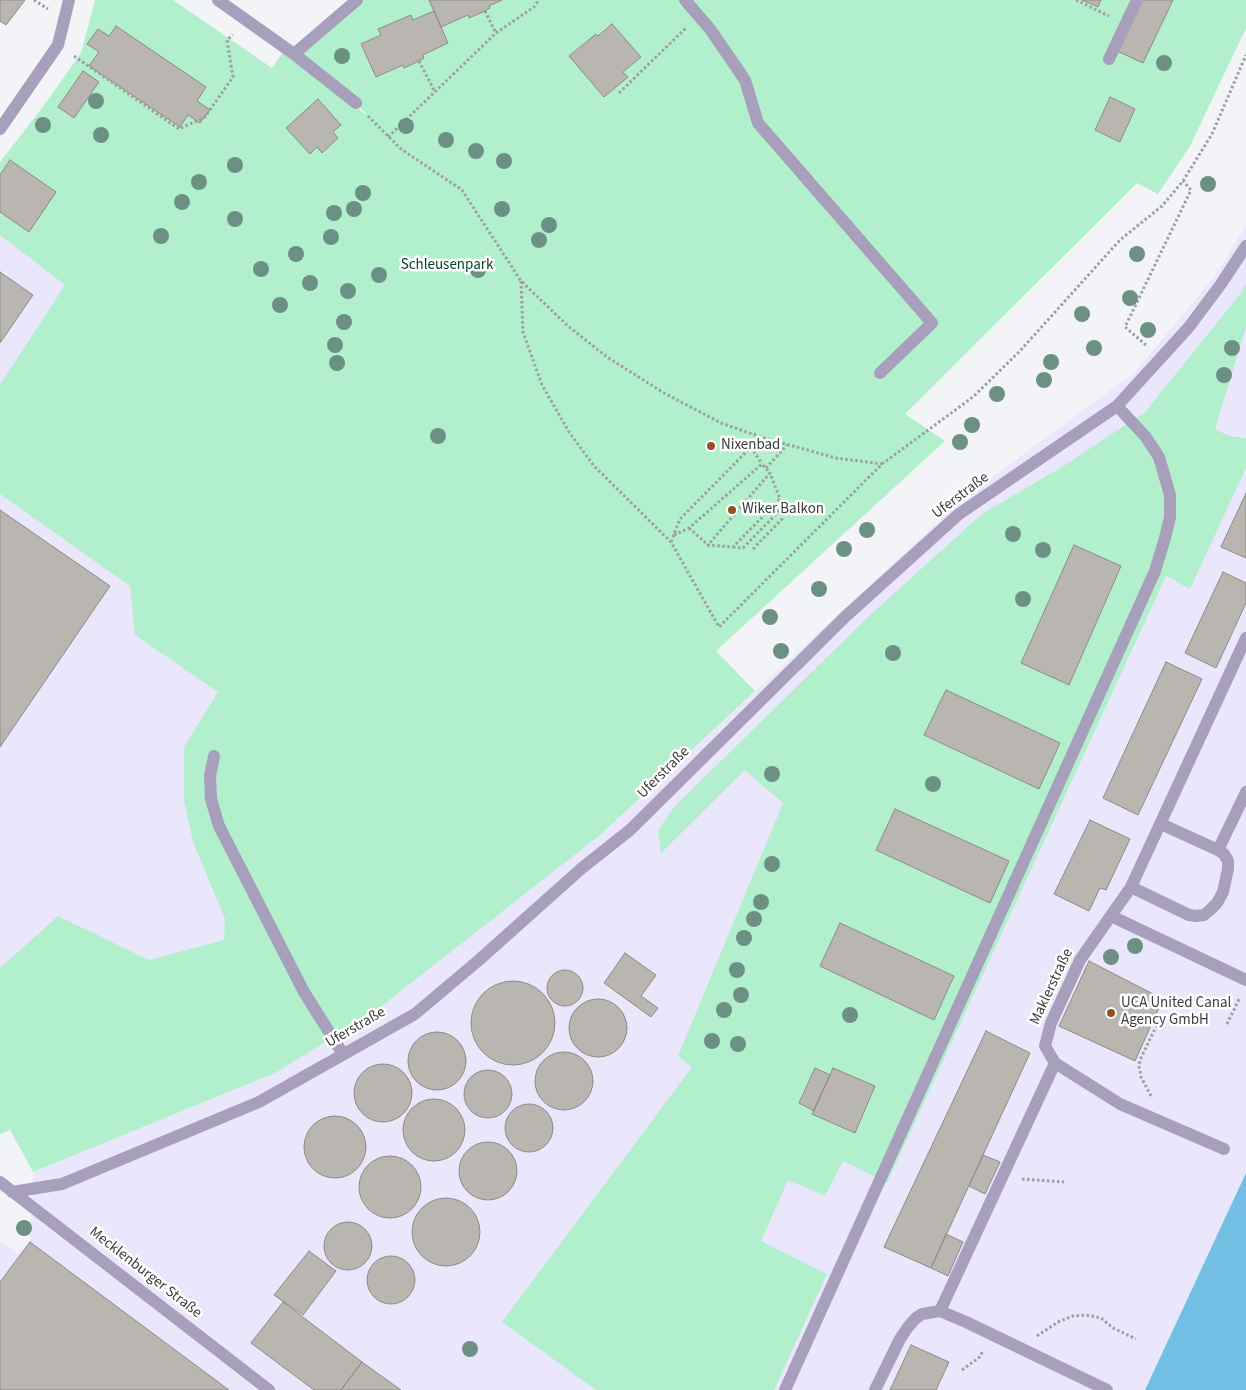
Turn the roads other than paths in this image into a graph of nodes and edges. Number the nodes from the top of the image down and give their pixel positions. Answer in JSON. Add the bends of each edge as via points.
{"nodes":[{"id":1,"x":69,"y":0,"type":"edge"},
{"id":2,"x":218,"y":0,"type":"edge"},
{"id":3,"x":357,"y":0,"type":"edge"},
{"id":4,"x":686,"y":0,"type":"edge"},
{"id":5,"x":1137,"y":0,"type":"edge"},
{"id":6,"x":294,"y":54,"type":"junction"},
{"id":7,"x":1109,"y":59,"type":"dead end"},
{"id":8,"x":356,"y":103,"type":"dead end"},
{"id":9,"x":0,"y":129,"type":"edge"},
{"id":10,"x":1246,"y":246,"type":"edge"},
{"id":11,"x":880,"y":373,"type":"dead end"},
{"id":12,"x":1118,"y":406,"type":"junction"},
{"id":13,"x":1246,"y":640,"type":"edge"},
{"id":14,"x":214,"y":756,"type":"dead end"},
{"id":15,"x":1246,"y":792,"type":"edge"},
{"id":16,"x":1160,"y":824,"type":"junction"},
{"id":17,"x":1218,"y":850,"type":"junction"},
{"id":18,"x":1131,"y":887,"type":"junction"},
{"id":19,"x":1111,"y":916,"type":"junction"},
{"id":20,"x":1244,"y":985,"type":"edge"},
{"id":21,"x":343,"y":1054,"type":"junction"},
{"id":22,"x":1055,"y":1063,"type":"junction"},
{"id":23,"x":1224,"y":1149,"type":"dead end"},
{"id":24,"x":0,"y":1182,"type":"edge"},
{"id":25,"x":12,"y":1192,"type":"junction"},
{"id":26,"x":940,"y":1311,"type":"junction"},
{"id":27,"x":269,"y":1390,"type":"edge"},
{"id":28,"x":785,"y":1390,"type":"edge"},
{"id":29,"x":875,"y":1390,"type":"edge"},
{"id":30,"x":1108,"y":1390,"type":"edge"}],
"edges":[{"from":1,"to":9,"type":"street","via":[[58,45]]},
{"from":2,"to":6,"type":"street"},
{"from":3,"to":6,"type":"street"},
{"from":4,"to":11,"type":"street","via":[[710,28],[745,80],[758,123],[932,323]]},
{"from":5,"to":7,"type":"street"},
{"from":6,"to":8,"type":"street"},
{"from":10,"to":12,"type":"street","name":"Uferstraße","via":[[1222,284],[1189,326]]},
{"from":12,"to":21,"type":"street","name":"Uferstraße","via":[[959,514],[846,618],[630,830],[415,1014]]},
{"from":12,"to":28,"type":"street","via":[[1159,457],[1170,495],[1170,517],[1157,563]]},
{"from":13,"to":16,"type":"street","name":"Maklerstraße"},
{"from":14,"to":21,"type":"street","via":[[210,776],[211,799],[219,826],[304,992]]},
{"from":15,"to":17,"type":"street"},
{"from":16,"to":17,"type":"street"},
{"from":16,"to":18,"type":"street","name":"Maklerstraße"},
{"from":17,"to":18,"type":"street","via":[[1228,861],[1227,877],[1217,903],[1204,915],[1189,915]]},
{"from":18,"to":19,"type":"street","name":"Maklerstraße"},
{"from":19,"to":20,"type":"street"},
{"from":19,"to":22,"type":"street","name":"Maklerstraße","via":[[1080,960],[1050,1023],[1045,1046]]},
{"from":21,"to":25,"type":"street","name":"Uferstraße","via":[[258,1102],[62,1184]]},
{"from":22,"to":23,"type":"street","via":[[1120,1104]]},
{"from":22,"to":26,"type":"street"},
{"from":24,"to":25,"type":"street","name":"Mecklenburger Straße"},
{"from":25,"to":27,"type":"street","name":"Mecklenburger Straße"},
{"from":26,"to":29,"type":"street","via":[[922,1314],[908,1327]]},
{"from":26,"to":30,"type":"street"}]}
